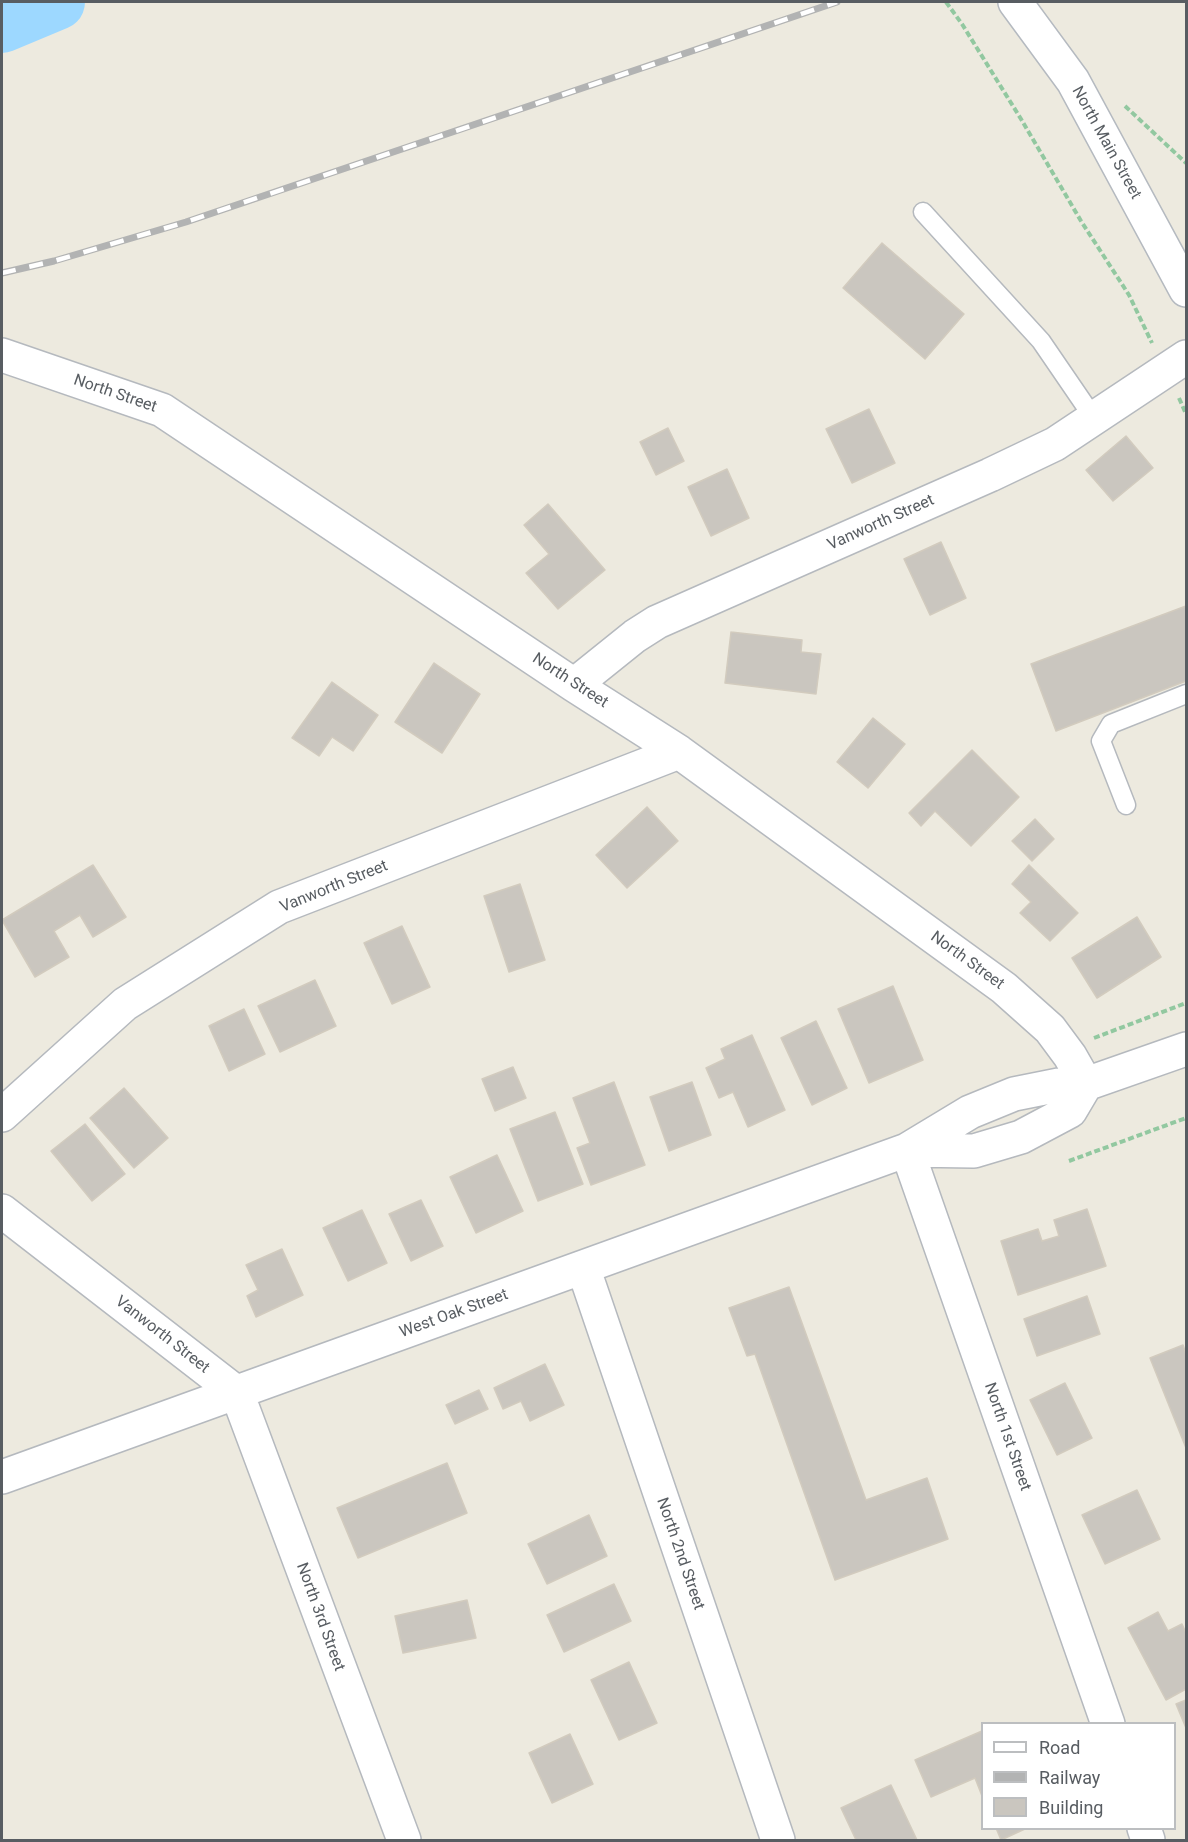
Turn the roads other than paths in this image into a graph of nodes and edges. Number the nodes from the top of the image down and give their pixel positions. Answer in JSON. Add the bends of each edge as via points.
{"nodes":[{"id":1,"x":1015,"y":2,"type":"edge"},
{"id":2,"x":923,"y":212,"type":"dead end"},
{"id":3,"x":1186,"y":290,"type":"edge"},
{"id":4,"x":2,"y":355,"type":"edge"},
{"id":5,"x":1176,"y":364,"type":"edge"},
{"id":6,"x":1093,"y":417,"type":"junction"},
{"id":7,"x":574,"y":685,"type":"junction"},
{"id":8,"x":1186,"y":694,"type":"edge"},
{"id":9,"x":680,"y":752,"type":"junction"},
{"id":10,"x":1126,"y":805,"type":"dead end"},
{"id":11,"x":1186,"y":1049,"type":"edge"},
{"id":12,"x":1086,"y":1084,"type":"junction"},
{"id":13,"x":2,"y":1114,"type":"edge"},
{"id":14,"x":907,"y":1150,"type":"junction"},
{"id":15,"x":2,"y":1211,"type":"edge"},
{"id":16,"x":583,"y":1267,"type":"junction"},
{"id":17,"x":237,"y":1392,"type":"junction"},
{"id":18,"x":2,"y":1477,"type":"edge"},
{"id":19,"x":1106,"y":1722,"type":"edge"},
{"id":20,"x":404,"y":1840,"type":"edge"},
{"id":21,"x":778,"y":1840,"type":"edge"}],
"edges":[{"from":1,"to":3,"type":"street","name":"North Main Street","via":[[1073,81]]},
{"from":2,"to":6,"type":"lane","via":[[1041,341]]},
{"from":4,"to":7,"type":"street","name":"North Street","via":[[162,410]]},
{"from":5,"to":6,"type":"street","name":"Vanworth Street"},
{"from":6,"to":7,"type":"street","name":"Vanworth Street","via":[[1055,444],[990,475],[657,622]]},
{"from":7,"to":9,"type":"street","name":"North Street"},
{"from":8,"to":10,"type":"lane","via":[[1111,724],[1101,741]]},
{"from":9,"to":12,"type":"street","name":"North Street","via":[[1004,988],[1050,1029]]},
{"from":9,"to":13,"type":"street","name":"Vanworth Street","via":[[279,907],[125,1004]]},
{"from":11,"to":12,"type":"street","name":"West Oak Street"},
{"from":12,"to":14,"type":"street","name":"West Oak Street","via":[[1014,1094],[970,1112]]},
{"from":12,"to":14,"type":"street","name":"West Oak Street","via":[[1070,1111],[1021,1137],[974,1150]]},
{"from":14,"to":16,"type":"street","name":"West Oak Street"},
{"from":14,"to":19,"type":"street","name":"North 1st Street"},
{"from":15,"to":17,"type":"street","name":"Vanworth Street"},
{"from":16,"to":17,"type":"street","name":"West Oak Street"},
{"from":16,"to":21,"type":"street","name":"North 2nd Street"},
{"from":17,"to":18,"type":"street","name":"West Oak Street"},
{"from":17,"to":20,"type":"street","name":"North 3rd Street"}]}
